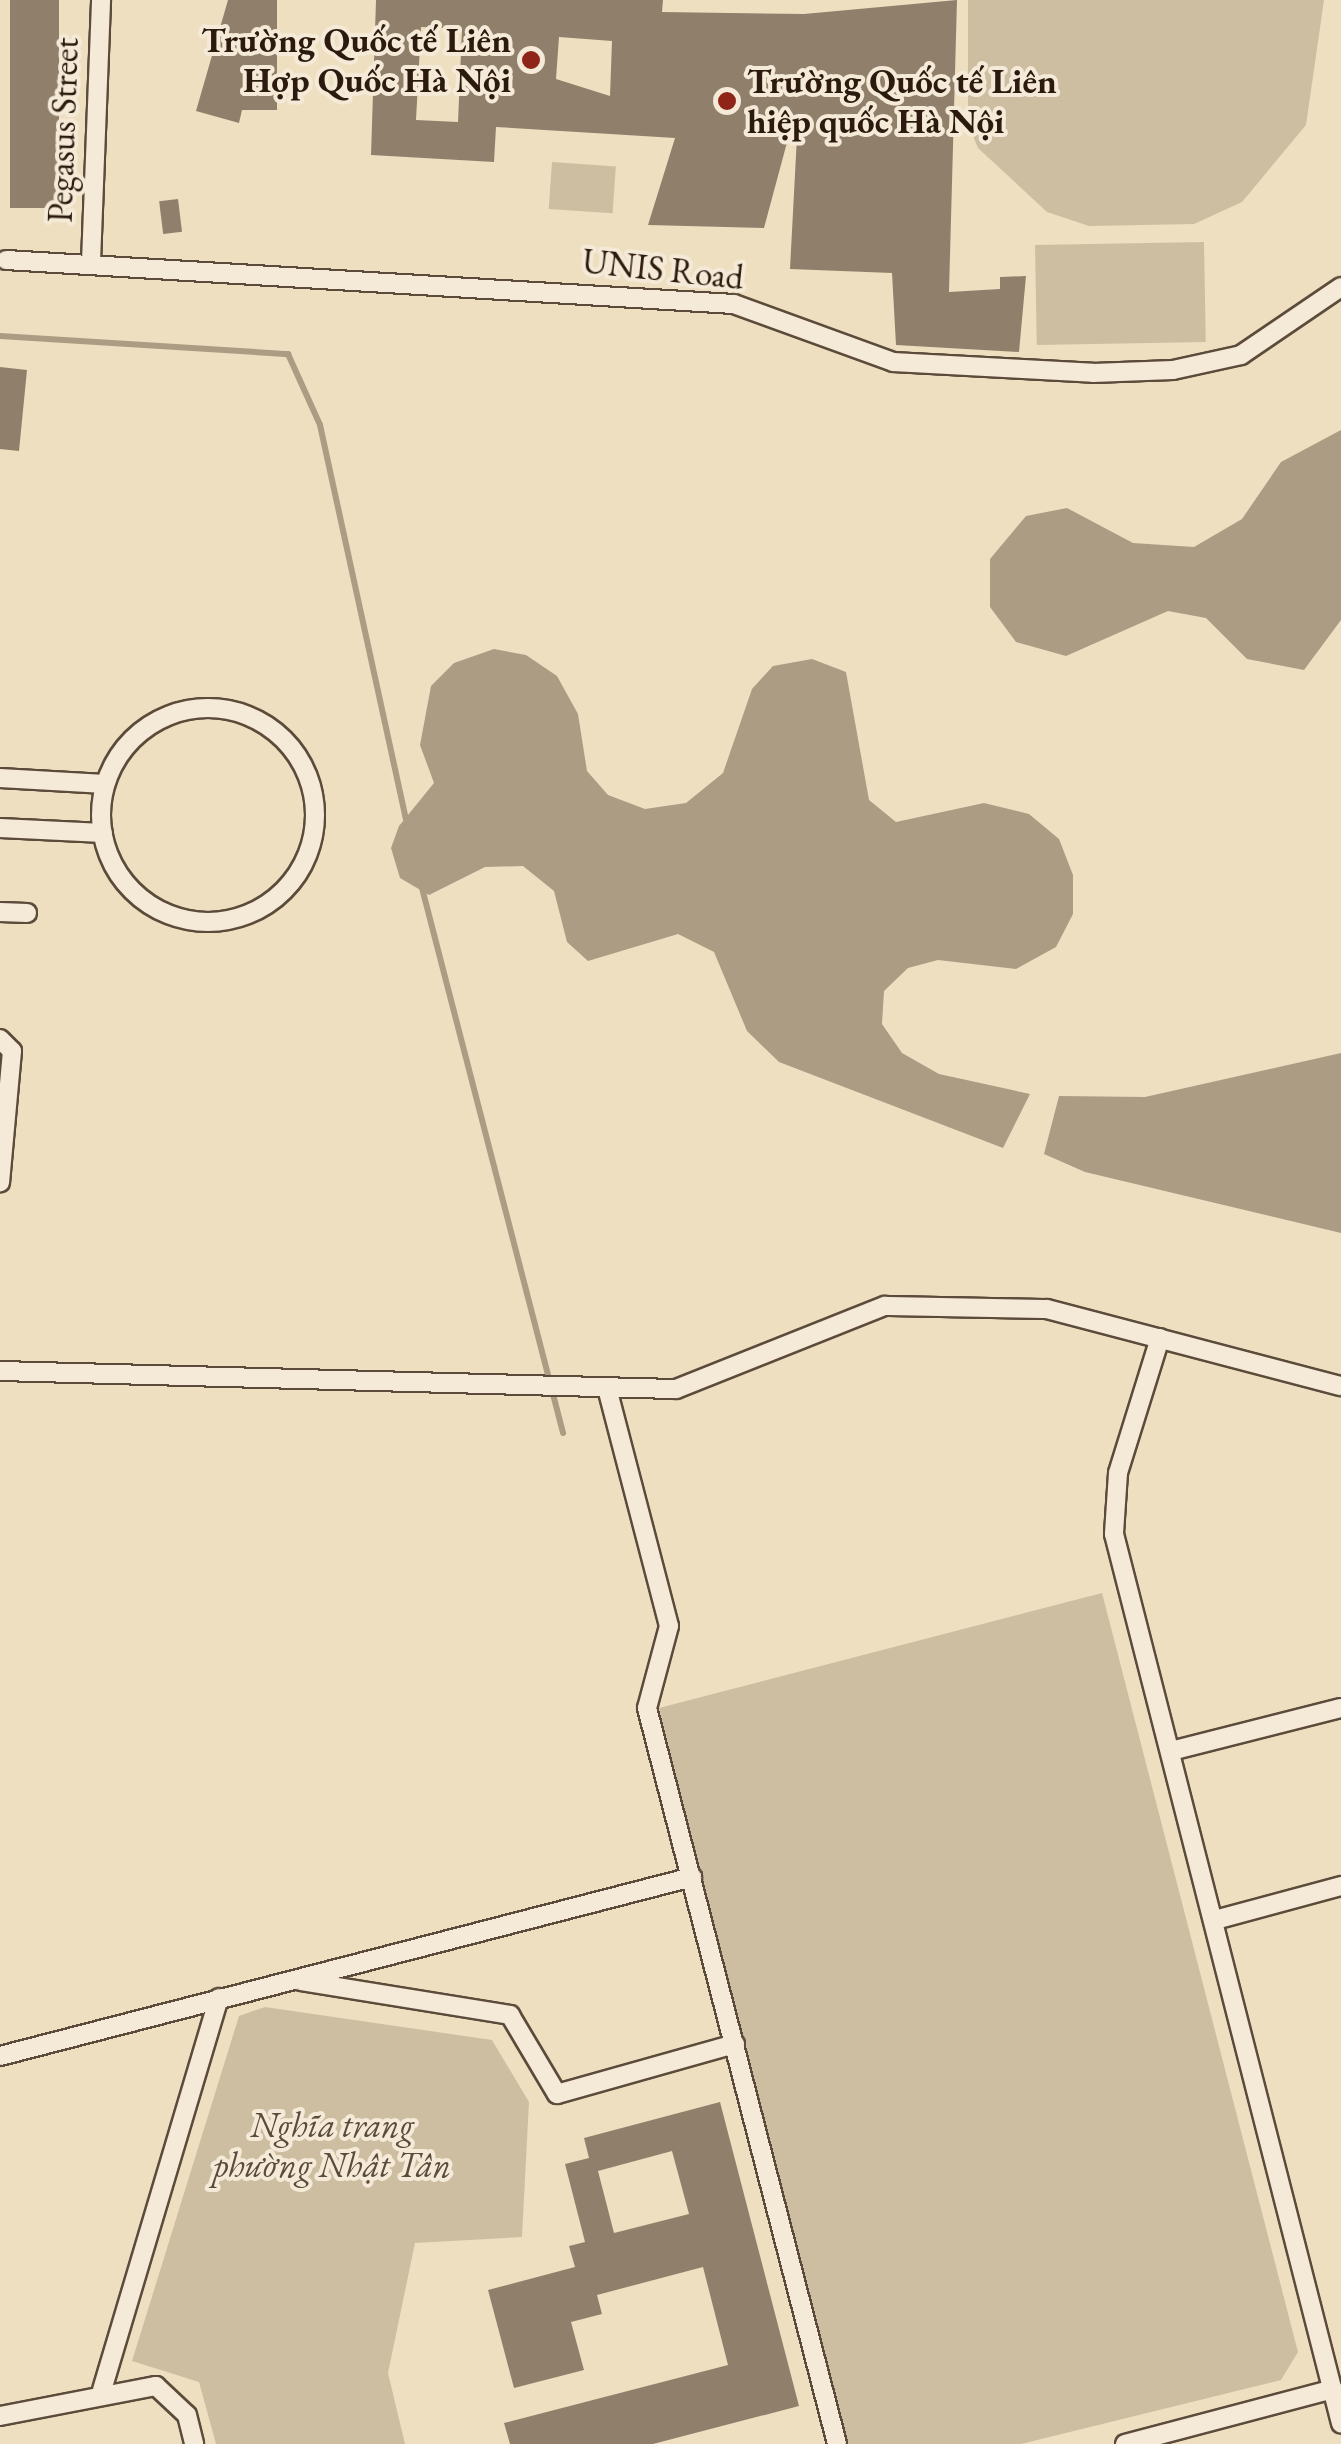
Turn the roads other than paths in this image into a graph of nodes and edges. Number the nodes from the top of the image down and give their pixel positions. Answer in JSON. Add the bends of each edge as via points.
{"nodes":[{"id":1,"x":101,"y":0,"type":"edge"},
{"id":2,"x":6,"y":260,"type":"dead end"},
{"id":3,"x":91,"y":262,"type":"junction"},
{"id":4,"x":1341,"y":288,"type":"edge"},
{"id":5,"x":0,"y":778,"type":"edge"},
{"id":6,"x":106,"y":784,"type":"junction"},
{"id":7,"x":0,"y":828,"type":"edge"},
{"id":8,"x":102,"y":833,"type":"junction"},
{"id":9,"x":0,"y":912,"type":"edge"},
{"id":10,"x":27,"y":913,"type":"dead end"},
{"id":11,"x":0,"y":1040,"type":"edge"},
{"id":12,"x":0,"y":1170,"type":"edge"},
{"id":13,"x":0,"y":1182,"type":"edge"},
{"id":14,"x":1160,"y":1338,"type":"junction"},
{"id":15,"x":0,"y":1371,"type":"edge"},
{"id":16,"x":1341,"y":1386,"type":"edge"},
{"id":17,"x":606,"y":1388,"type":"junction"},
{"id":18,"x":1341,"y":1708,"type":"edge"},
{"id":19,"x":1170,"y":1751,"type":"junction"},
{"id":20,"x":692,"y":1876,"type":"junction"},
{"id":21,"x":1341,"y":1886,"type":"edge"},
{"id":22,"x":1215,"y":1920,"type":"junction"},
{"id":23,"x":292,"y":1979,"type":"junction"},
{"id":24,"x":219,"y":1998,"type":"junction"},
{"id":25,"x":735,"y":2044,"type":"junction"},
{"id":26,"x":0,"y":2056,"type":"edge"},
{"id":27,"x":1333,"y":2388,"type":"junction"},
{"id":28,"x":102,"y":2390,"type":"junction"},
{"id":29,"x":0,"y":2416,"type":"edge"},
{"id":30,"x":1341,"y":2423,"type":"edge"},
{"id":31,"x":194,"y":2444,"type":"edge"},
{"id":32,"x":837,"y":2444,"type":"edge"},
{"id":33,"x":1125,"y":2444,"type":"edge"}],
"edges":[{"from":1,"to":3,"type":"street","name":"Pegasus Street"},
{"from":2,"to":3,"type":"street","name":"UNIS Road"},
{"from":3,"to":4,"type":"street","name":"UNIS Road","via":[[734,304],[893,362],[1093,374],[1173,370],[1241,354]]},
{"from":5,"to":6,"type":"street"},
{"from":6,"to":8,"type":"street"},
{"from":6,"to":8,"type":"street","via":[[124,747],[150,724],[215,708],[263,724],[300,758],[316,826],[284,892],[218,923],[147,905],[120,880]]},
{"from":7,"to":8,"type":"street"},
{"from":9,"to":10,"type":"street"},
{"from":11,"to":12,"type":"street","via":[[12,1051]]},
{"from":12,"to":13,"type":"street"},
{"from":14,"to":16,"type":"street"},
{"from":14,"to":17,"type":"street","via":[[1048,1309],[885,1306],[676,1390]]},
{"from":14,"to":19,"type":"street","via":[[1118,1474],[1114,1534]]},
{"from":15,"to":17,"type":"street"},
{"from":17,"to":20,"type":"street","via":[[669,1626],[648,1708]]},
{"from":18,"to":19,"type":"street"},
{"from":19,"to":22,"type":"street"},
{"from":20,"to":23,"type":"street"},
{"from":20,"to":25,"type":"street"},
{"from":21,"to":22,"type":"street"},
{"from":22,"to":27,"type":"street"},
{"from":23,"to":24,"type":"street"},
{"from":23,"to":25,"type":"street","via":[[510,2015],[557,2094]]},
{"from":24,"to":26,"type":"street"},
{"from":24,"to":28,"type":"street"},
{"from":25,"to":32,"type":"street"},
{"from":27,"to":30,"type":"street"},
{"from":27,"to":33,"type":"street"},
{"from":28,"to":29,"type":"street"},
{"from":28,"to":31,"type":"street","via":[[156,2386],[187,2415]]}]}
